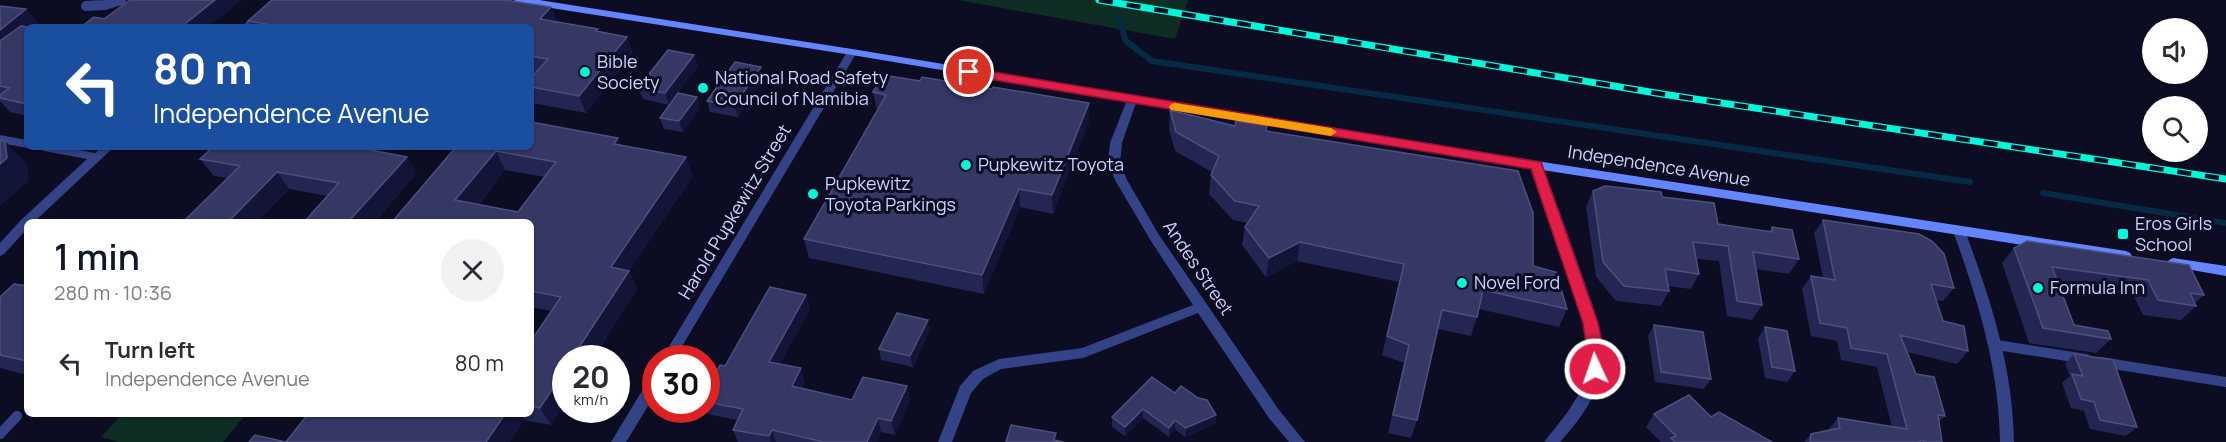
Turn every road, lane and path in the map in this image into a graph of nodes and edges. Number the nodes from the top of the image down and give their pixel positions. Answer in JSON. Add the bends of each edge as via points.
{"nodes":[{"id":1,"x":121,"y":0,"type":"edge"},
{"id":2,"x":277,"y":0,"type":"edge"},
{"id":3,"x":519,"y":0,"type":"edge"},
{"id":4,"x":86,"y":6,"type":"dead end"},
{"id":5,"x":249,"y":24,"type":"edge"},
{"id":6,"x":852,"y":52,"type":"junction"},
{"id":7,"x":1132,"y":100,"type":"junction"},
{"id":8,"x":0,"y":139,"type":"edge"},
{"id":9,"x":24,"y":143,"type":"edge"},
{"id":10,"x":60,"y":150,"type":"edge"},
{"id":11,"x":104,"y":150,"type":"edge"},
{"id":12,"x":96,"y":157,"type":"junction"},
{"id":13,"x":1536,"y":165,"type":"junction"},
{"id":14,"x":29,"y":219,"type":"edge"},
{"id":15,"x":24,"y":224,"type":"edge"},
{"id":16,"x":1959,"y":231,"type":"junction"},
{"id":17,"x":0,"y":251,"type":"edge"},
{"id":18,"x":2140,"y":258,"type":"edge"},
{"id":19,"x":2162,"y":262,"type":"edge"},
{"id":20,"x":2226,"y":272,"type":"edge"},
{"id":21,"x":1202,"y":307,"type":"junction"},
{"id":22,"x":676,"y":345,"type":"edge"},
{"id":23,"x":1997,"y":345,"type":"junction"},
{"id":24,"x":2226,"y":382,"type":"edge"},
{"id":25,"x":642,"y":403,"type":"edge"},
{"id":26,"x":17,"y":416,"type":"dead end"},
{"id":27,"x":0,"y":434,"type":"edge"},
{"id":28,"x":618,"y":442,"type":"edge"},
{"id":29,"x":945,"y":442,"type":"edge"},
{"id":30,"x":1298,"y":442,"type":"edge"},
{"id":31,"x":1551,"y":442,"type":"edge"},
{"id":32,"x":2007,"y":442,"type":"edge"}],
"edges":[{"from":1,"to":4,"type":"lane"},
{"from":2,"to":5,"type":"street"},
{"from":3,"to":6,"type":"main road","name":"Independence Avenue"},
{"from":6,"to":7,"type":"main road","name":"Independence Avenue"},
{"from":6,"to":22,"type":"street","name":"Harold Pupkewitz Street"},
{"from":7,"to":13,"type":"main road","name":"Independence Avenue"},
{"from":7,"to":21,"type":"street","name":"Andes Street","via":[[1116,143],[1114,162],[1155,238]]},
{"from":8,"to":9,"type":"street"},
{"from":10,"to":12,"type":"street"},
{"from":11,"to":12,"type":"street"},
{"from":12,"to":14,"type":"street"},
{"from":13,"to":16,"type":"main road","name":"Independence Avenue"},
{"from":13,"to":31,"type":"street","via":[[1591,323],[1596,349],[1595,369],[1577,413]]},
{"from":15,"to":17,"type":"street"},
{"from":16,"to":18,"type":"main road","name":"Independence Avenue"},
{"from":16,"to":23,"type":"street"},
{"from":19,"to":20,"type":"main road"},
{"from":21,"to":29,"type":"street","via":[[1083,353],[999,364],[978,375],[965,390]]},
{"from":21,"to":30,"type":"street","name":"Andes Street","via":[[1274,414]]},
{"from":23,"to":24,"type":"lane"},
{"from":23,"to":32,"type":"street"},
{"from":25,"to":28,"type":"street"},
{"from":26,"to":27,"type":"lane"}]}
